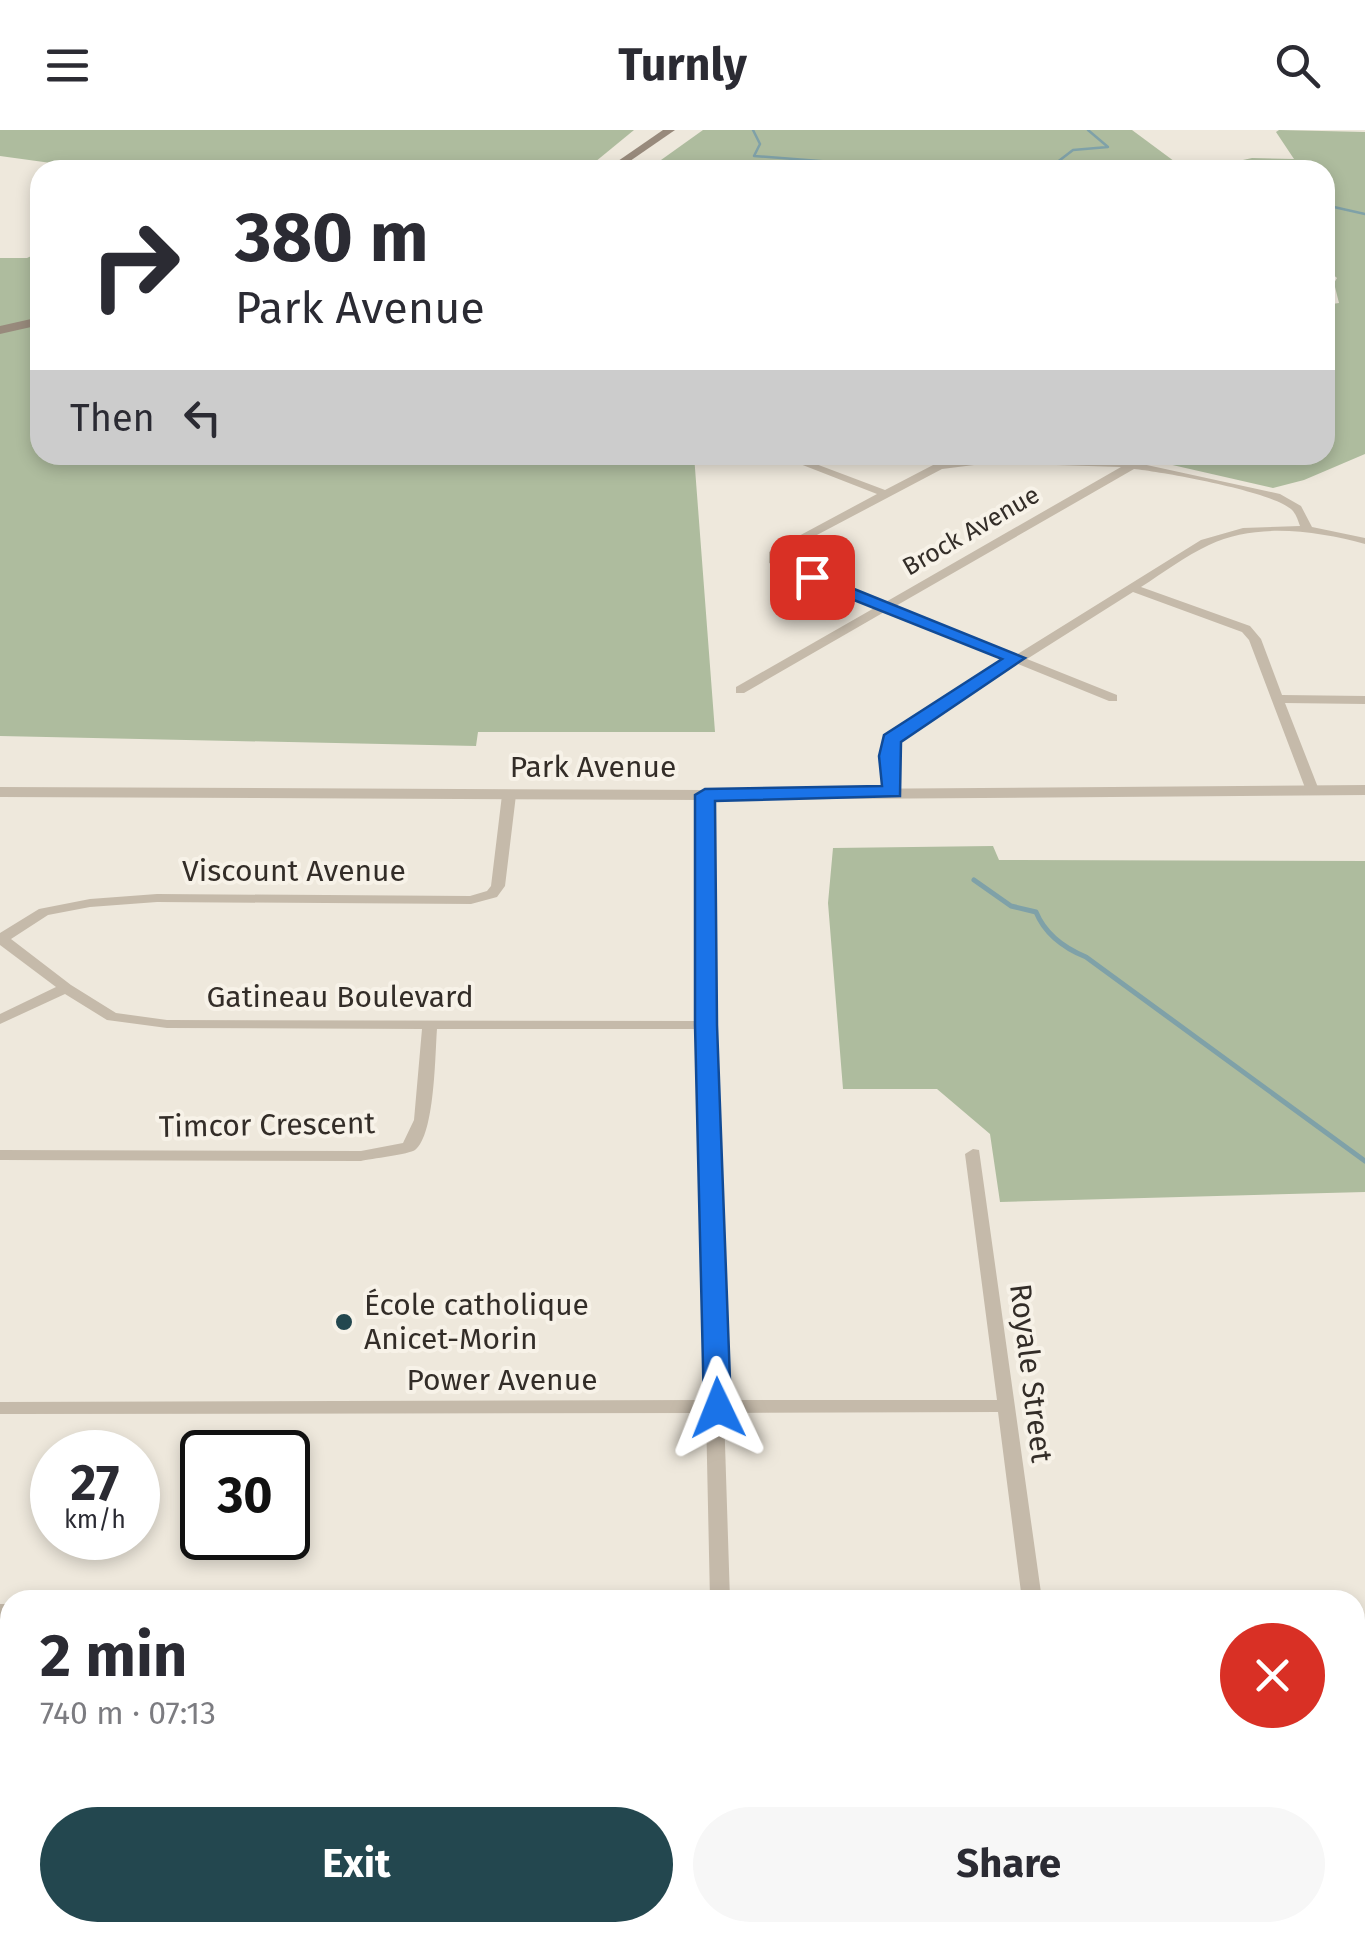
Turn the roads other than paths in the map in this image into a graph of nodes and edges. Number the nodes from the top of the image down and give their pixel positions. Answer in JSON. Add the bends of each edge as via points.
{"nodes":[{"id":1,"x":670,"y":130,"type":"edge"},
{"id":2,"x":625,"y":160,"type":"edge"},
{"id":3,"x":30,"y":323,"type":"edge"},
{"id":4,"x":0,"y":330,"type":"edge"},
{"id":5,"x":809,"y":465,"type":"edge"},
{"id":6,"x":943,"y":465,"type":"edge"},
{"id":7,"x":1132,"y":465,"type":"joint"},
{"id":8,"x":883,"y":493,"type":"junction"},
{"id":9,"x":1308,"y":530,"type":"junction"},
{"id":10,"x":1365,"y":540,"type":"edge"},
{"id":11,"x":1134,"y":588,"type":"junction"},
{"id":12,"x":885,"y":606,"type":"junction"},
{"id":13,"x":1016,"y":658,"type":"junction"},
{"id":14,"x":740,"y":690,"type":"dead end"},
{"id":15,"x":1113,"y":698,"type":"dead end"},
{"id":16,"x":1278,"y":699,"type":"junction"},
{"id":17,"x":1365,"y":700,"type":"edge"},
{"id":18,"x":1312,"y":790,"type":"junction"},
{"id":19,"x":1365,"y":790,"type":"edge"},
{"id":20,"x":0,"y":792,"type":"edge"},
{"id":21,"x":893,"y":792,"type":"junction"},
{"id":22,"x":510,"y":795,"type":"junction"},
{"id":23,"x":705,"y":795,"type":"junction"},
{"id":24,"x":0,"y":938,"type":"edge"},
{"id":25,"x":66,"y":988,"type":"junction"},
{"id":26,"x":0,"y":1020,"type":"edge"},
{"id":27,"x":430,"y":1024,"type":"junction"},
{"id":28,"x":706,"y":1025,"type":"junction"},
{"id":29,"x":974,"y":1154,"type":"dead end"},
{"id":30,"x":0,"y":1155,"type":"edge"},
{"id":31,"x":1004,"y":1406,"type":"junction"},
{"id":32,"x":0,"y":1408,"type":"edge"},
{"id":33,"x":718,"y":1408,"type":"junction"},
{"id":34,"x":720,"y":1590,"type":"edge"},
{"id":35,"x":1031,"y":1590,"type":"edge"}],
"edges":[{"from":1,"to":2,"type":"main road"},
{"from":3,"to":4,"type":"main road"},
{"from":5,"to":8,"type":"street"},
{"from":6,"to":8,"type":"street"},
{"from":7,"to":9,"type":"street","via":[[1276,496],[1298,508]]},
{"from":7,"to":12,"type":"street","name":"Brock Avenue"},
{"from":8,"to":12,"type":"street","via":[[773,554],[776,563]]},
{"from":9,"to":10,"type":"street"},
{"from":9,"to":11,"type":"street","via":[[1221,535]]},
{"from":11,"to":13,"type":"street"},
{"from":11,"to":16,"type":"street","via":[[1246,629]]},
{"from":12,"to":13,"type":"street"},
{"from":12,"to":14,"type":"street","name":"Brock Avenue"},
{"from":13,"to":15,"type":"street"},
{"from":13,"to":21,"type":"street","via":[[891,740]]},
{"from":16,"to":17,"type":"street"},
{"from":16,"to":18,"type":"street"},
{"from":18,"to":19,"type":"street","name":"Park Avenue"},
{"from":18,"to":21,"type":"street","name":"Park Avenue"},
{"from":20,"to":22,"type":"street","name":"Park Avenue"},
{"from":21,"to":23,"type":"street","name":"Park Avenue"},
{"from":22,"to":23,"type":"street","name":"Park Avenue"},
{"from":22,"to":24,"type":"street","name":"Viscount Avenue","via":[[498,886],[471,900],[90,903],[44,912]]},
{"from":23,"to":28,"type":"street"},
{"from":24,"to":25,"type":"street","name":"Gatineau Boulevard"},
{"from":25,"to":26,"type":"street"},
{"from":25,"to":27,"type":"street","name":"Gatineau Boulevard","via":[[112,1017],[167,1024]]},
{"from":27,"to":28,"type":"street","name":"Gatineau Boulevard"},
{"from":27,"to":30,"type":"street","name":"Timcor Crescent","via":[[422,1120],[408,1147],[360,1156]]},
{"from":28,"to":33,"type":"street"},
{"from":29,"to":31,"type":"street","name":"Royale Street"},
{"from":31,"to":33,"type":"street","name":"Power Avenue"},
{"from":31,"to":35,"type":"street","name":"Royale Street"},
{"from":32,"to":33,"type":"street","name":"Power Avenue"},
{"from":33,"to":34,"type":"street"}]}
